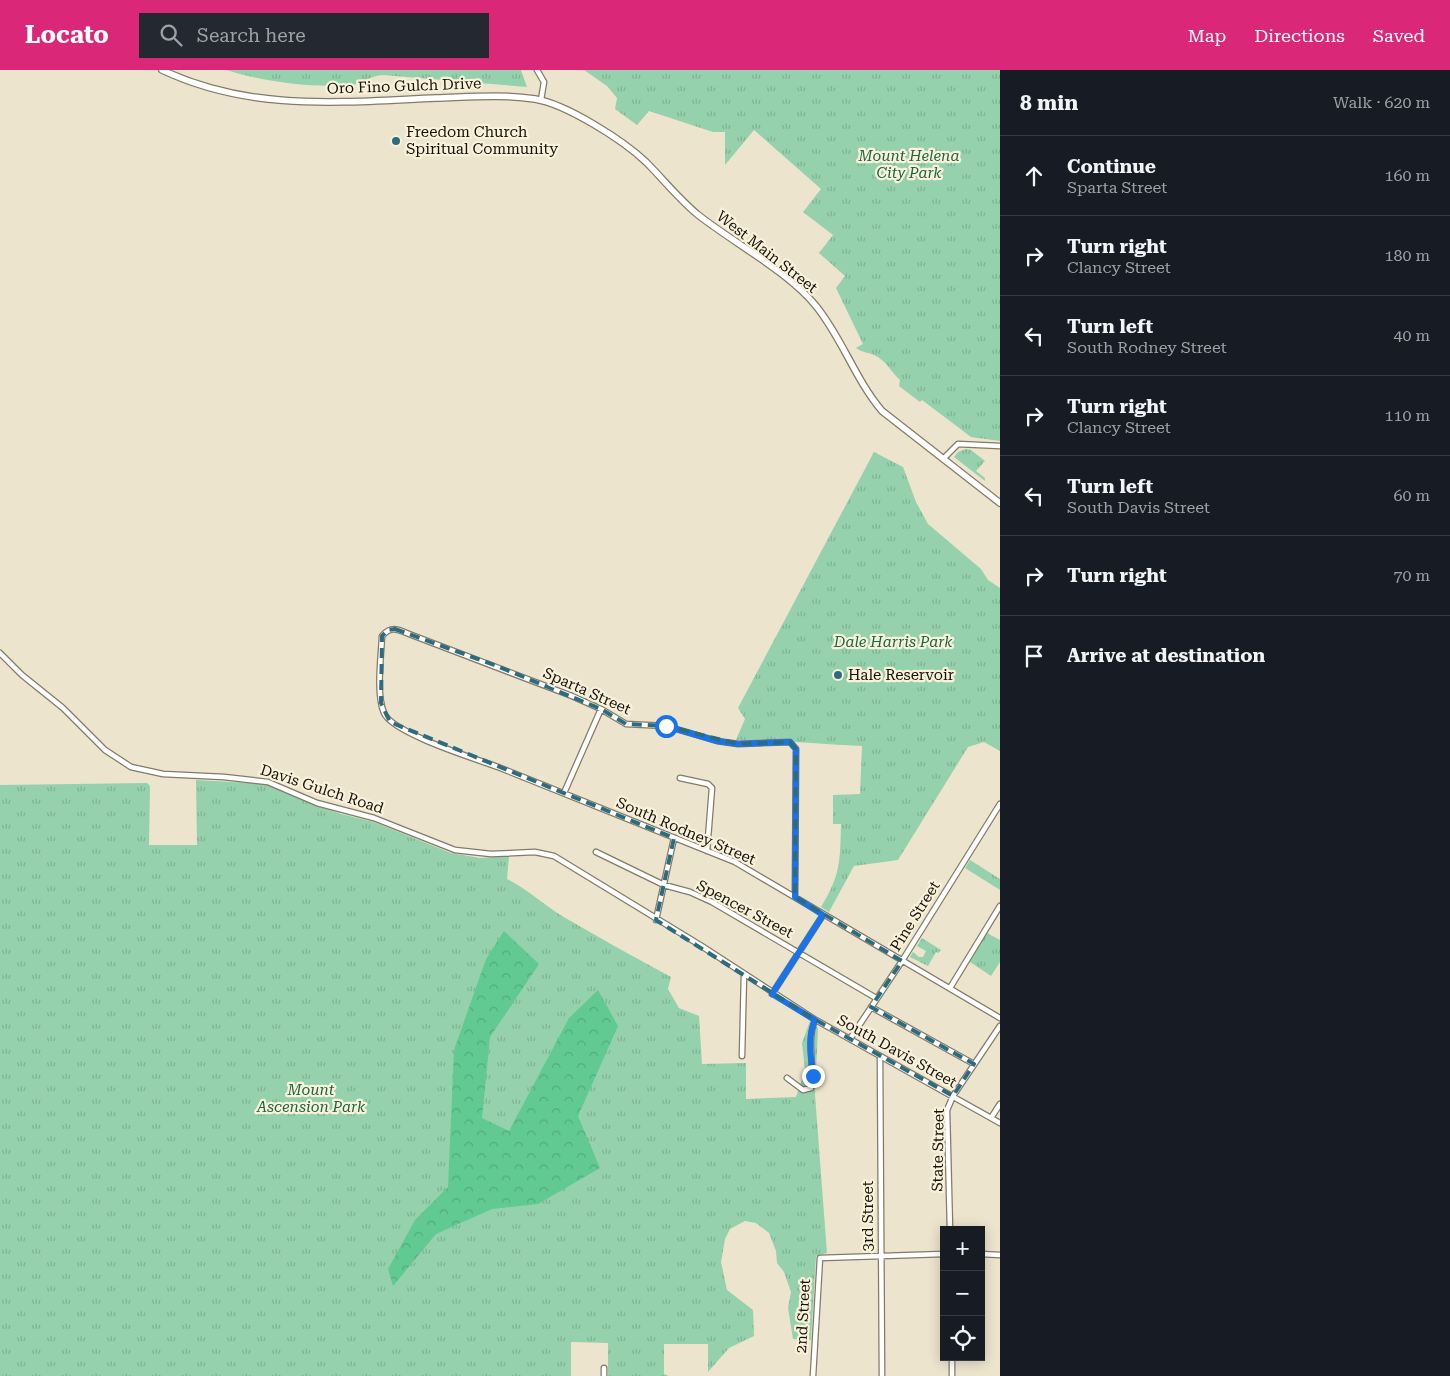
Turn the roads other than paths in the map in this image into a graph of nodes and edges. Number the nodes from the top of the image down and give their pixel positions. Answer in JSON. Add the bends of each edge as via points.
{"nodes":[{"id":1,"x":162,"y":70,"type":"edge"},
{"id":2,"x":538,"y":70,"type":"edge"},
{"id":3,"x":542,"y":100,"type":"junction"},
{"id":4,"x":1000,"y":446,"type":"edge"},
{"id":5,"x":943,"y":459,"type":"junction"},
{"id":6,"x":1000,"y":503,"type":"edge"},
{"id":7,"x":0,"y":653,"type":"edge"},
{"id":8,"x":381,"y":705,"type":"joint"},
{"id":9,"x":601,"y":709,"type":"junction"},
{"id":10,"x":680,"y":778,"type":"dead end"},
{"id":11,"x":564,"y":793,"type":"junction"},
{"id":12,"x":1000,"y":804,"type":"edge"},
{"id":13,"x":994,"y":814,"type":"junction"},
{"id":14,"x":1000,"y":817,"type":"edge"},
{"id":15,"x":674,"y":838,"type":"junction"},
{"id":16,"x":707,"y":851,"type":"junction"},
{"id":17,"x":596,"y":852,"type":"dead end"},
{"id":18,"x":664,"y":885,"type":"junction"},
{"id":19,"x":795,"y":897,"type":"junction"},
{"id":20,"x":1000,"y":906,"type":"edge"},
{"id":21,"x":823,"y":915,"type":"junction"},
{"id":22,"x":656,"y":920,"type":"junction"},
{"id":23,"x":799,"y":953,"type":"junction"},
{"id":24,"x":902,"y":961,"type":"junction"},
{"id":25,"x":744,"y":974,"type":"junction"},
{"id":26,"x":950,"y":988,"type":"junction"},
{"id":27,"x":772,"y":994,"type":"junction"},
{"id":28,"x":876,"y":998,"type":"junction"},
{"id":29,"x":871,"y":1007,"type":"junction"},
{"id":30,"x":1000,"y":1018,"type":"edge"},
{"id":31,"x":815,"y":1020,"type":"junction"},
{"id":32,"x":1000,"y":1026,"type":"edge"},
{"id":33,"x":850,"y":1039,"type":"junction"},
{"id":34,"x":742,"y":1056,"type":"dead end"},
{"id":35,"x":880,"y":1056,"type":"junction"},
{"id":36,"x":974,"y":1064,"type":"junction"},
{"id":37,"x":787,"y":1078,"type":"dead end"},
{"id":38,"x":953,"y":1096,"type":"junction"},
{"id":39,"x":1000,"y":1104,"type":"edge"},
{"id":40,"x":991,"y":1118,"type":"junction"},
{"id":41,"x":1000,"y":1124,"type":"edge"},
{"id":42,"x":950,"y":1226,"type":"edge"},
{"id":43,"x":940,"y":1254,"type":"edge"},
{"id":44,"x":985,"y":1254,"type":"edge"},
{"id":45,"x":1000,"y":1254,"type":"edge"},
{"id":46,"x":881,"y":1255,"type":"junction"},
{"id":47,"x":952,"y":1361,"type":"edge"},
{"id":48,"x":604,"y":1368,"type":"dead end"},
{"id":49,"x":604,"y":1376,"type":"edge"},
{"id":50,"x":813,"y":1376,"type":"edge"},
{"id":51,"x":882,"y":1376,"type":"edge"},
{"id":52,"x":952,"y":1376,"type":"edge"}],
"edges":[{"from":1,"to":3,"type":"street","name":"Oro Fino Gulch Drive","via":[[206,89],[267,100],[348,102],[486,96]]},
{"from":2,"to":3,"type":"street","via":[[544,82]]},
{"from":3,"to":5,"type":"street","name":"West Main Street","via":[[583,118],[644,160],[696,213],[803,292],[826,320],[876,404]]},
{"from":4,"to":5,"type":"street","via":[[958,444]]},
{"from":5,"to":6,"type":"street","name":"West Main Street"},
{"from":7,"to":22,"type":"street","name":"Davis Gulch Road","via":[[105,750],[131,767],[163,774],[268,782],[317,803],[374,818],[454,850],[548,854]]},
{"from":8,"to":9,"type":"street","name":"Sparta Street","via":[[382,636],[395,629]]},
{"from":8,"to":11,"type":"street","name":"South Rodney Street","via":[[390,722],[421,737]]},
{"from":9,"to":11,"type":"street"},
{"from":9,"to":19,"type":"street","name":"Sparta Street","via":[[626,724],[666,726],[717,741],[738,744],[790,742],[796,749]]},
{"from":10,"to":16,"type":"street","via":[[708,784],[712,788]]},
{"from":11,"to":15,"type":"street","name":"South Rodney Street"},
{"from":12,"to":13,"type":"street","name":"Pine Street"},
{"from":13,"to":14,"type":"street"},
{"from":13,"to":24,"type":"street","name":"Pine Street"},
{"from":15,"to":16,"type":"street","name":"South Rodney Street"},
{"from":15,"to":18,"type":"street"},
{"from":16,"to":19,"type":"street","name":"South Rodney Street","via":[[735,862]]},
{"from":17,"to":18,"type":"street","name":"Spencer Street"},
{"from":18,"to":22,"type":"street"},
{"from":18,"to":23,"type":"street","name":"Spencer Street","via":[[712,902]]},
{"from":19,"to":21,"type":"street","name":"South Rodney Street"},
{"from":20,"to":26,"type":"street"},
{"from":21,"to":23,"type":"street"},
{"from":21,"to":24,"type":"street","name":"South Rodney Street"},
{"from":22,"to":25,"type":"street","name":"South Davis Street"},
{"from":23,"to":27,"type":"street"},
{"from":23,"to":28,"type":"street","name":"Spencer Street"},
{"from":24,"to":26,"type":"street","name":"South Rodney Street"},
{"from":24,"to":28,"type":"street","name":"Pine Street"},
{"from":25,"to":27,"type":"street","name":"South Davis Street"},
{"from":25,"to":34,"type":"street"},
{"from":26,"to":30,"type":"street","name":"South Rodney Street"},
{"from":27,"to":31,"type":"street","name":"South Davis Street"},
{"from":28,"to":29,"type":"street","name":"Pine Street"},
{"from":29,"to":33,"type":"street","name":"Pine Street"},
{"from":29,"to":36,"type":"street"},
{"from":31,"to":33,"type":"street","name":"South Davis Street"},
{"from":31,"to":37,"type":"street","via":[[811,1030],[811,1088],[803,1090]]},
{"from":32,"to":36,"type":"street","name":"State Street"},
{"from":33,"to":35,"type":"street","name":"South Davis Street"},
{"from":35,"to":38,"type":"street","name":"South Davis Street"},
{"from":35,"to":46,"type":"street","name":"3rd Street"},
{"from":36,"to":38,"type":"street","name":"State Street"},
{"from":38,"to":40,"type":"street","name":"South Davis Street"},
{"from":38,"to":42,"type":"street","name":"State Street","via":[[948,1110]]},
{"from":39,"to":40,"type":"street"},
{"from":40,"to":41,"type":"street","name":"South Davis Street"},
{"from":43,"to":46,"type":"street"},
{"from":44,"to":45,"type":"street"},
{"from":46,"to":50,"type":"street","name":"2nd Street","via":[[820,1258]]},
{"from":46,"to":51,"type":"street","name":"3rd Street"},
{"from":47,"to":52,"type":"street"},
{"from":48,"to":49,"type":"street"}]}
